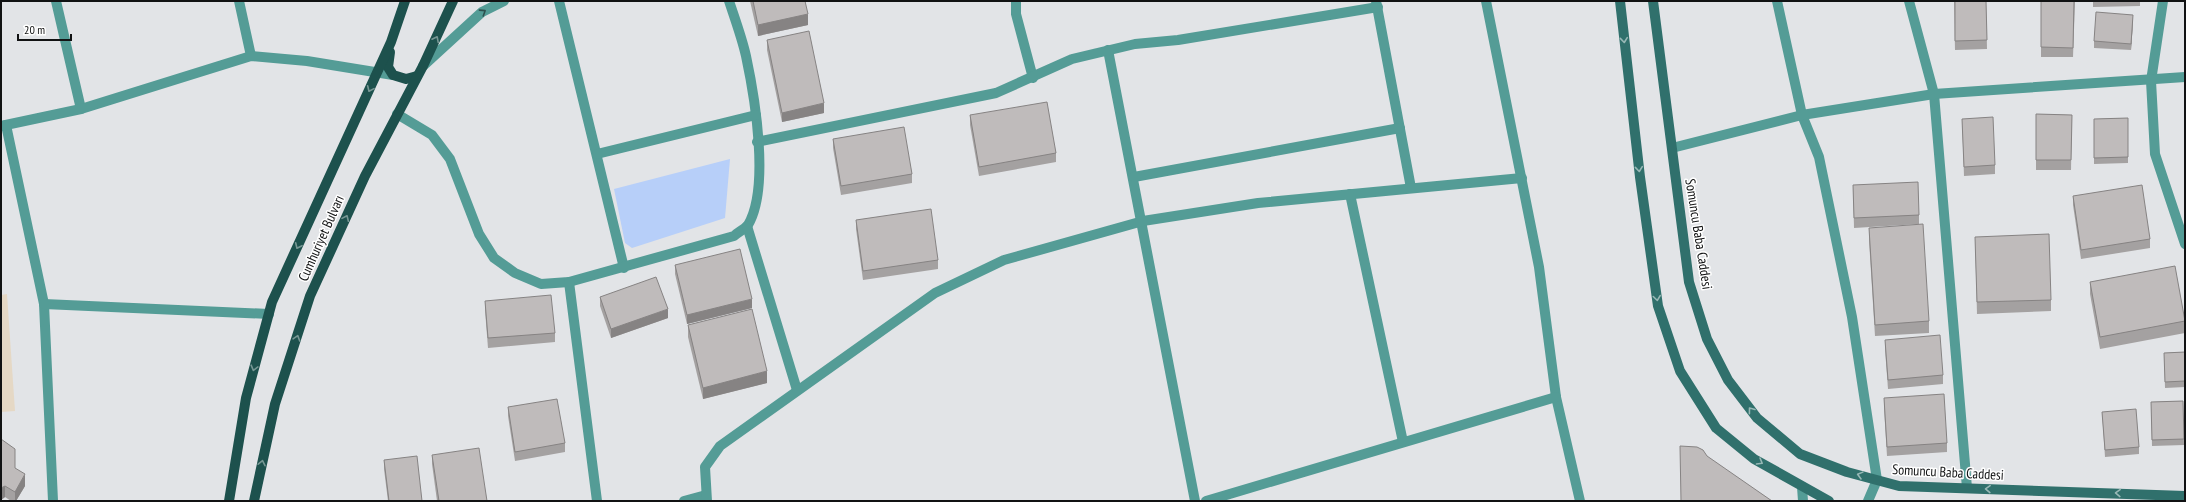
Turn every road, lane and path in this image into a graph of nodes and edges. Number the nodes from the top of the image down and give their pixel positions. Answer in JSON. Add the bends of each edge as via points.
{"nodes":[{"id":1,"x":56,"y":1,"type":"edge"},
{"id":2,"x":238,"y":1,"type":"edge"},
{"id":3,"x":404,"y":1,"type":"edge"},
{"id":4,"x":453,"y":1,"type":"edge"},
{"id":5,"x":504,"y":1,"type":"edge"},
{"id":6,"x":559,"y":1,"type":"edge"},
{"id":7,"x":729,"y":1,"type":"edge"},
{"id":8,"x":1016,"y":1,"type":"edge"},
{"id":9,"x":1486,"y":1,"type":"edge"},
{"id":10,"x":1620,"y":1,"type":"edge"},
{"id":11,"x":1653,"y":1,"type":"edge"},
{"id":12,"x":1777,"y":1,"type":"edge"},
{"id":13,"x":1909,"y":1,"type":"edge"},
{"id":14,"x":2164,"y":1,"type":"edge"},
{"id":15,"x":1377,"y":4,"type":"edge"},
{"id":16,"x":391,"y":42,"type":"junction"},
{"id":17,"x":1108,"y":50,"type":"junction"},
{"id":18,"x":251,"y":56,"type":"junction"},
{"id":19,"x":423,"y":66,"type":"junction"},
{"id":20,"x":377,"y":72,"type":"junction"},
{"id":21,"x":392,"y":75,"type":"junction"},
{"id":22,"x":417,"y":76,"type":"junction"},
{"id":23,"x":2185,"y":77,"type":"edge"},
{"id":24,"x":1033,"y":78,"type":"junction"},
{"id":25,"x":2151,"y":81,"type":"junction"},
{"id":26,"x":1934,"y":94,"type":"junction"},
{"id":27,"x":81,"y":109,"type":"junction"},
{"id":28,"x":397,"y":114,"type":"junction"},
{"id":29,"x":756,"y":115,"type":"junction"},
{"id":30,"x":1802,"y":115,"type":"junction"},
{"id":31,"x":4,"y":126,"type":"edge"},
{"id":32,"x":1400,"y":128,"type":"junction"},
{"id":33,"x":757,"y":142,"type":"junction"},
{"id":34,"x":1672,"y":148,"type":"junction"},
{"id":35,"x":597,"y":154,"type":"junction"},
{"id":36,"x":1134,"y":177,"type":"junction"},
{"id":37,"x":1522,"y":178,"type":"junction"},
{"id":38,"x":1411,"y":188,"type":"junction"},
{"id":39,"x":1350,"y":194,"type":"junction"},
{"id":40,"x":1143,"y":221,"type":"junction"},
{"id":41,"x":747,"y":226,"type":"junction"},
{"id":42,"x":2185,"y":244,"type":"edge"},
{"id":43,"x":624,"y":268,"type":"junction"},
{"id":44,"x":568,"y":282,"type":"junction"},
{"id":45,"x":44,"y":304,"type":"junction"},
{"id":46,"x":269,"y":314,"type":"junction"},
{"id":47,"x":798,"y":390,"type":"junction"},
{"id":48,"x":1556,"y":397,"type":"junction"},
{"id":49,"x":1403,"y":442,"type":"junction"},
{"id":50,"x":1877,"y":480,"type":"junction"},
{"id":51,"x":1802,"y":487,"type":"junction"},
{"id":52,"x":1967,"y":488,"type":"junction"},
{"id":53,"x":2185,"y":496,"type":"edge"},
{"id":54,"x":707,"y":498,"type":"edge"},
{"id":55,"x":53,"y":501,"type":"edge"},
{"id":56,"x":229,"y":501,"type":"edge"},
{"id":57,"x":254,"y":501,"type":"edge"},
{"id":58,"x":597,"y":501,"type":"edge"},
{"id":59,"x":684,"y":501,"type":"edge"},
{"id":60,"x":1195,"y":501,"type":"edge"},
{"id":61,"x":1206,"y":501,"type":"edge"},
{"id":62,"x":1580,"y":501,"type":"edge"},
{"id":63,"x":1803,"y":501,"type":"edge"},
{"id":64,"x":1829,"y":501,"type":"edge"},
{"id":65,"x":1868,"y":501,"type":"edge"}],
"edges":[{"from":1,"to":27,"type":"street"},
{"from":2,"to":18,"type":"street"},
{"from":3,"to":16,"type":"main road","name":"Cumhuriyet Bulvarı"},
{"from":19,"to":4,"type":"main road","name":"Cumhuriyet Bulvarı","one_way":true},
{"from":19,"to":5,"type":"street","one_way":true,"via":[[482,12]]},
{"from":6,"to":35,"type":"street"},
{"from":7,"to":29,"type":"street","via":[[746,55]]},
{"from":8,"to":24,"type":"street","via":[[1016,14]]},
{"from":9,"to":37,"type":"street"},
{"from":10,"to":51,"type":"main road","one_way":true,"via":[[1658,306],[1680,371],[1716,428],[1754,459]]},
{"from":11,"to":34,"type":"main road","name":"Somuncu Baba Caddesi"},
{"from":12,"to":30,"type":"street"},
{"from":13,"to":26,"type":"street"},
{"from":14,"to":25,"type":"street"},
{"from":15,"to":17,"type":"street"},
{"from":15,"to":32,"type":"street"},
{"from":16,"to":20,"type":"main road","name":"Cumhuriyet Bulvarı"},
{"from":16,"to":21,"type":"main road","via":[[388,66]]},
{"from":17,"to":24,"type":"street","via":[[1072,59]]},
{"from":17,"to":36,"type":"street"},
{"from":18,"to":20,"type":"street","via":[[307,61]]},
{"from":18,"to":27,"type":"street"},
{"from":19,"to":22,"type":"main road","name":"Cumhuriyet Bulvarı"},
{"from":20,"to":21,"type":"street"},
{"from":20,"to":46,"type":"main road","name":"Cumhuriyet Bulvarı","one_way":true,"via":[[272,302]]},
{"from":21,"to":22,"type":"main road","via":[[406,79]]},
{"from":22,"to":28,"type":"main road","name":"Cumhuriyet Bulvarı"},
{"from":23,"to":25,"type":"street"},
{"from":24,"to":33,"type":"street","via":[[996,93]]},
{"from":25,"to":26,"type":"street"},
{"from":25,"to":42,"type":"street","via":[[2155,154]]},
{"from":26,"to":30,"type":"street"},
{"from":26,"to":52,"type":"street"},
{"from":27,"to":31,"type":"street"},
{"from":28,"to":44,"type":"street","via":[[432,135],[450,159],[479,234],[494,258],[515,273],[541,284]]},
{"from":57,"to":28,"type":"main road","name":"Cumhuriyet Bulvarı","one_way":true,"via":[[275,404],[310,296],[365,176]]},
{"from":29,"to":33,"type":"street"},
{"from":29,"to":35,"type":"street"},
{"from":30,"to":34,"type":"street"},
{"from":30,"to":50,"type":"street","via":[[1819,157],[1852,317]]},
{"from":31,"to":45,"type":"street"},
{"from":32,"to":36,"type":"street"},
{"from":32,"to":38,"type":"street"},
{"from":33,"to":41,"type":"street","via":[[757,204]]},
{"from":50,"to":34,"type":"main road","name":"Somuncu Baba Caddesi","one_way":true,"via":[[1847,472],[1800,454],[1757,418],[1728,380],[1707,338],[1689,282]]},
{"from":35,"to":43,"type":"street"},
{"from":36,"to":40,"type":"street"},
{"from":37,"to":38,"type":"street"},
{"from":37,"to":48,"type":"street","via":[[1539,267]]},
{"from":38,"to":39,"type":"street"},
{"from":39,"to":40,"type":"street","via":[[1258,203]]},
{"from":39,"to":49,"type":"street"},
{"from":40,"to":47,"type":"street","via":[[1004,260],[935,293]]},
{"from":40,"to":60,"type":"street"},
{"from":41,"to":43,"type":"street","via":[[734,236]]},
{"from":41,"to":47,"type":"street"},
{"from":43,"to":44,"type":"street"},
{"from":44,"to":58,"type":"street"},
{"from":45,"to":46,"type":"street"},
{"from":45,"to":55,"type":"street"},
{"from":46,"to":56,"type":"main road","name":"Cumhuriyet Bulvarı","one_way":true,"via":[[246,398]]},
{"from":47,"to":54,"type":"street","via":[[720,446],[705,467]]},
{"from":48,"to":49,"type":"street"},
{"from":48,"to":62,"type":"street"},
{"from":49,"to":61,"type":"street"},
{"from":50,"to":52,"type":"main road","name":"Somuncu Baba Caddesi","via":[[1899,486]]},
{"from":50,"to":65,"type":"street"},
{"from":51,"to":63,"type":"street"},
{"from":51,"to":64,"type":"main road"},
{"from":53,"to":52,"type":"main road","name":"Somuncu Baba Caddesi","one_way":true},
{"from":54,"to":59,"type":"street"}]}
